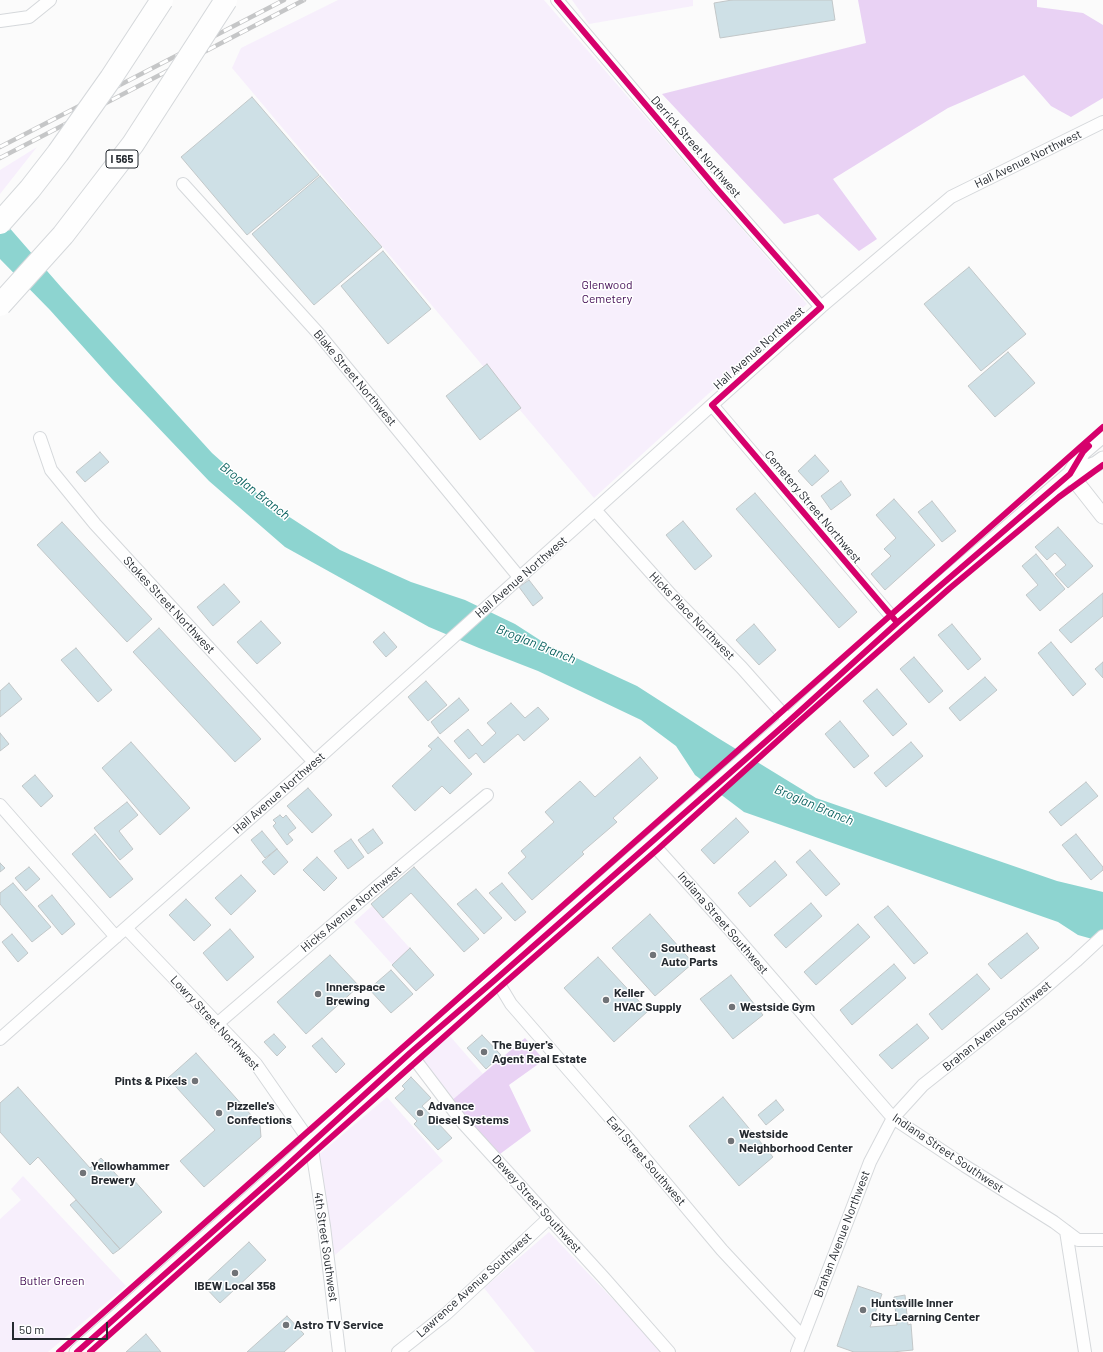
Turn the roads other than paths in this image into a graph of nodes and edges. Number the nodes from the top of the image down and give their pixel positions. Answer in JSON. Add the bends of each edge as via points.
{"nodes":[{"id":1,"x":50,"y":0,"type":"edge"},
{"id":2,"x":162,"y":0,"type":"edge"},
{"id":3,"x":226,"y":0,"type":"edge"},
{"id":4,"x":557,"y":0,"type":"edge"},
{"id":5,"x":0,"y":21,"type":"edge"},
{"id":6,"x":1103,"y":122,"type":"edge"},
{"id":7,"x":183,"y":184,"type":"dead end"},
{"id":8,"x":0,"y":223,"type":"edge"},
{"id":9,"x":0,"y":305,"type":"edge"},
{"id":10,"x":821,"y":307,"type":"junction"},
{"id":11,"x":712,"y":405,"type":"junction"},
{"id":12,"x":1103,"y":435,"type":"edge"},
{"id":13,"x":40,"y":438,"type":"dead end"},
{"id":14,"x":1103,"y":459,"type":"edge"},
{"id":15,"x":1070,"y":474,"type":"junction"},
{"id":16,"x":596,"y":510,"type":"junction"},
{"id":17,"x":1103,"y":516,"type":"edge"},
{"id":18,"x":519,"y":578,"type":"junction"},
{"id":19,"x":897,"y":623,"type":"junction"},
{"id":20,"x":789,"y":721,"type":"junction"},
{"id":21,"x":314,"y":762,"type":"junction"},
{"id":22,"x":487,"y":795,"type":"dead end"},
{"id":23,"x":0,"y":805,"type":"edge"},
{"id":24,"x":651,"y":842,"type":"junction"},
{"id":25,"x":126,"y":928,"type":"junction"},
{"id":26,"x":116,"y":937,"type":"junction"},
{"id":27,"x":1099,"y":939,"type":"edge"},
{"id":28,"x":496,"y":979,"type":"junction"},
{"id":29,"x":217,"y":1024,"type":"junction"},
{"id":30,"x":0,"y":1038,"type":"edge"},
{"id":31,"x":410,"y":1054,"type":"junction"},
{"id":32,"x":893,"y":1118,"type":"junction"},
{"id":33,"x":311,"y":1142,"type":"junction"},
{"id":34,"x":549,"y":1218,"type":"junction"},
{"id":35,"x":1066,"y":1231,"type":"junction"},
{"id":36,"x":1103,"y":1240,"type":"edge"},
{"id":37,"x":803,"y":1337,"type":"junction"},
{"id":38,"x":77,"y":1352,"type":"edge"},
{"id":39,"x":339,"y":1352,"type":"edge"},
{"id":40,"x":398,"y":1352,"type":"edge"},
{"id":41,"x":669,"y":1352,"type":"edge"},
{"id":42,"x":797,"y":1352,"type":"edge"},
{"id":43,"x":1085,"y":1352,"type":"edge"}],
"edges":[{"from":1,"to":5,"type":"street","via":[[29,17]]},
{"from":2,"to":8,"type":"highway","bridge":true,"via":[[58,153]]},
{"from":3,"to":9,"type":"highway","number":"I 565","bridge":true,"via":[[133,144],[63,235]]},
{"from":4,"to":10,"type":"street","name":"Derrick Street Northwest"},
{"from":6,"to":10,"type":"street","name":"Hall Avenue Northwest","via":[[951,197]]},
{"from":7,"to":18,"type":"street","name":"Blake Street Northwest","via":[[318,333]]},
{"from":10,"to":11,"type":"street","name":"Hall Avenue Northwest"},
{"from":11,"to":16,"type":"street","name":"Hall Avenue Northwest"},
{"from":11,"to":19,"type":"street","name":"Cemetery Street Northwest"},
{"from":12,"to":15,"type":"street","via":[[1083,452]]},
{"from":13,"to":21,"type":"street","name":"Stokes Street Northwest","via":[[51,470],[95,524]]},
{"from":14,"to":15,"type":"street"},
{"from":15,"to":17,"type":"street"},
{"from":15,"to":19,"type":"street"},
{"from":16,"to":18,"type":"street","name":"Hall Avenue Northwest"},
{"from":16,"to":20,"type":"street","name":"Hicks Place Northwest","via":[[671,595]]},
{"from":18,"to":21,"type":"street","name":"Hall Avenue Northwest"},
{"from":19,"to":20,"type":"street"},
{"from":20,"to":24,"type":"street"},
{"from":21,"to":25,"type":"street","name":"Hall Avenue Northwest"},
{"from":22,"to":29,"type":"street","name":"Hicks Avenue Northwest"},
{"from":23,"to":26,"type":"street"},
{"from":24,"to":28,"type":"street"},
{"from":24,"to":32,"type":"street","name":"Indiana Street Southwest"},
{"from":25,"to":26,"type":"street","name":"Hall Avenue Northwest"},
{"from":25,"to":29,"type":"street","name":"Lowry Street Northwest"},
{"from":26,"to":30,"type":"street","name":"Hall Avenue Northwest"},
{"from":27,"to":32,"type":"street","name":"Brahan Avenue Southwest","via":[[1045,988],[923,1085]]},
{"from":28,"to":31,"type":"street"},
{"from":28,"to":37,"type":"street","name":"Earl Street Southwest","via":[[511,1004],[722,1250]]},
{"from":29,"to":33,"type":"street","name":"Lowry Street Northwest","via":[[256,1064]]},
{"from":31,"to":33,"type":"street"},
{"from":31,"to":34,"type":"street","name":"Dewey Street Southwest","via":[[463,1123]]},
{"from":32,"to":35,"type":"street","name":"Indiana Street Southwest"},
{"from":32,"to":37,"type":"street","name":"Brahan Avenue Northwest","via":[[870,1162]]},
{"from":33,"to":38,"type":"street"},
{"from":33,"to":39,"type":"street","name":"4th Street Southwest"},
{"from":34,"to":40,"type":"street","name":"Lawrence Avenue Southwest","via":[[446,1314]]},
{"from":34,"to":41,"type":"street","name":"Dewey Street Southwest"},
{"from":35,"to":36,"type":"street","name":"Indiana Street Southwest","via":[[1078,1240]]},
{"from":35,"to":43,"type":"street"},
{"from":37,"to":42,"type":"street","name":"Brahan Avenue Northwest"}]}
